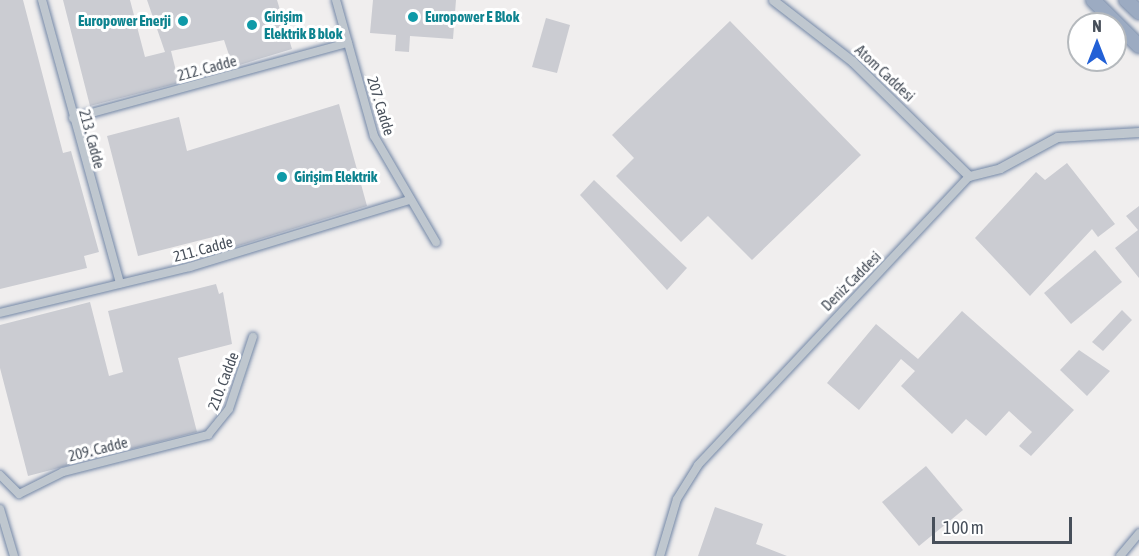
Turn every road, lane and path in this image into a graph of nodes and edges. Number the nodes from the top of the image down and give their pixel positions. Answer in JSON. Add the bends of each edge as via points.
{"nodes":[{"id":1,"x":42,"y":0,"type":"edge"},
{"id":2,"x":336,"y":0,"type":"edge"},
{"id":3,"x":773,"y":0,"type":"edge"},
{"id":4,"x":1093,"y":0,"type":"edge"},
{"id":5,"x":1126,"y":0,"type":"edge"},
{"id":6,"x":1139,"y":12,"type":"edge"},
{"id":7,"x":348,"y":44,"type":"junction"},
{"id":8,"x":1139,"y":46,"type":"edge"},
{"id":9,"x":73,"y":118,"type":"junction"},
{"id":10,"x":1139,"y":132,"type":"edge"},
{"id":11,"x":969,"y":176,"type":"junction"},
{"id":12,"x":409,"y":200,"type":"junction"},
{"id":13,"x":436,"y":242,"type":"dead end"},
{"id":14,"x":120,"y":283,"type":"junction"},
{"id":15,"x":0,"y":312,"type":"edge"},
{"id":16,"x":253,"y":337,"type":"dead end"},
{"id":17,"x":213,"y":432,"type":"joint"},
{"id":18,"x":0,"y":475,"type":"edge"},
{"id":19,"x":0,"y":510,"type":"edge"},
{"id":20,"x":1139,"y":533,"type":"edge"},
{"id":21,"x":14,"y":556,"type":"edge"},
{"id":22,"x":660,"y":556,"type":"edge"},
{"id":23,"x":1120,"y":556,"type":"edge"}],
"edges":[{"from":1,"to":9,"type":"street","name":"213. Cadde"},
{"from":2,"to":7,"type":"street","name":"207. Cadde"},
{"from":3,"to":11,"type":"street","name":"Atom Caddesi","via":[[852,61]]},
{"from":4,"to":8,"type":"highway"},
{"from":5,"to":6,"type":"highway"},
{"from":7,"to":9,"type":"street","name":"212. Cadde"},
{"from":7,"to":12,"type":"street","name":"207. Cadde","via":[[374,136]]},
{"from":9,"to":14,"type":"street","name":"213. Cadde"},
{"from":10,"to":11,"type":"street","via":[[1057,137],[1000,168]]},
{"from":11,"to":22,"type":"street","name":"Deniz Caddesi","via":[[698,465],[676,499]]},
{"from":12,"to":13,"type":"street","name":"207. Cadde"},
{"from":12,"to":14,"type":"street","name":"211. Cadde","via":[[362,218]]},
{"from":14,"to":15,"type":"street","name":"211. Cadde"},
{"from":16,"to":17,"type":"street","name":"210. Cadde","via":[[229,409]]},
{"from":17,"to":18,"type":"street","name":"209. Cadde","via":[[198,440],[63,472],[19,494]]},
{"from":19,"to":21,"type":"street"},
{"from":20,"to":23,"type":"street"}]}
